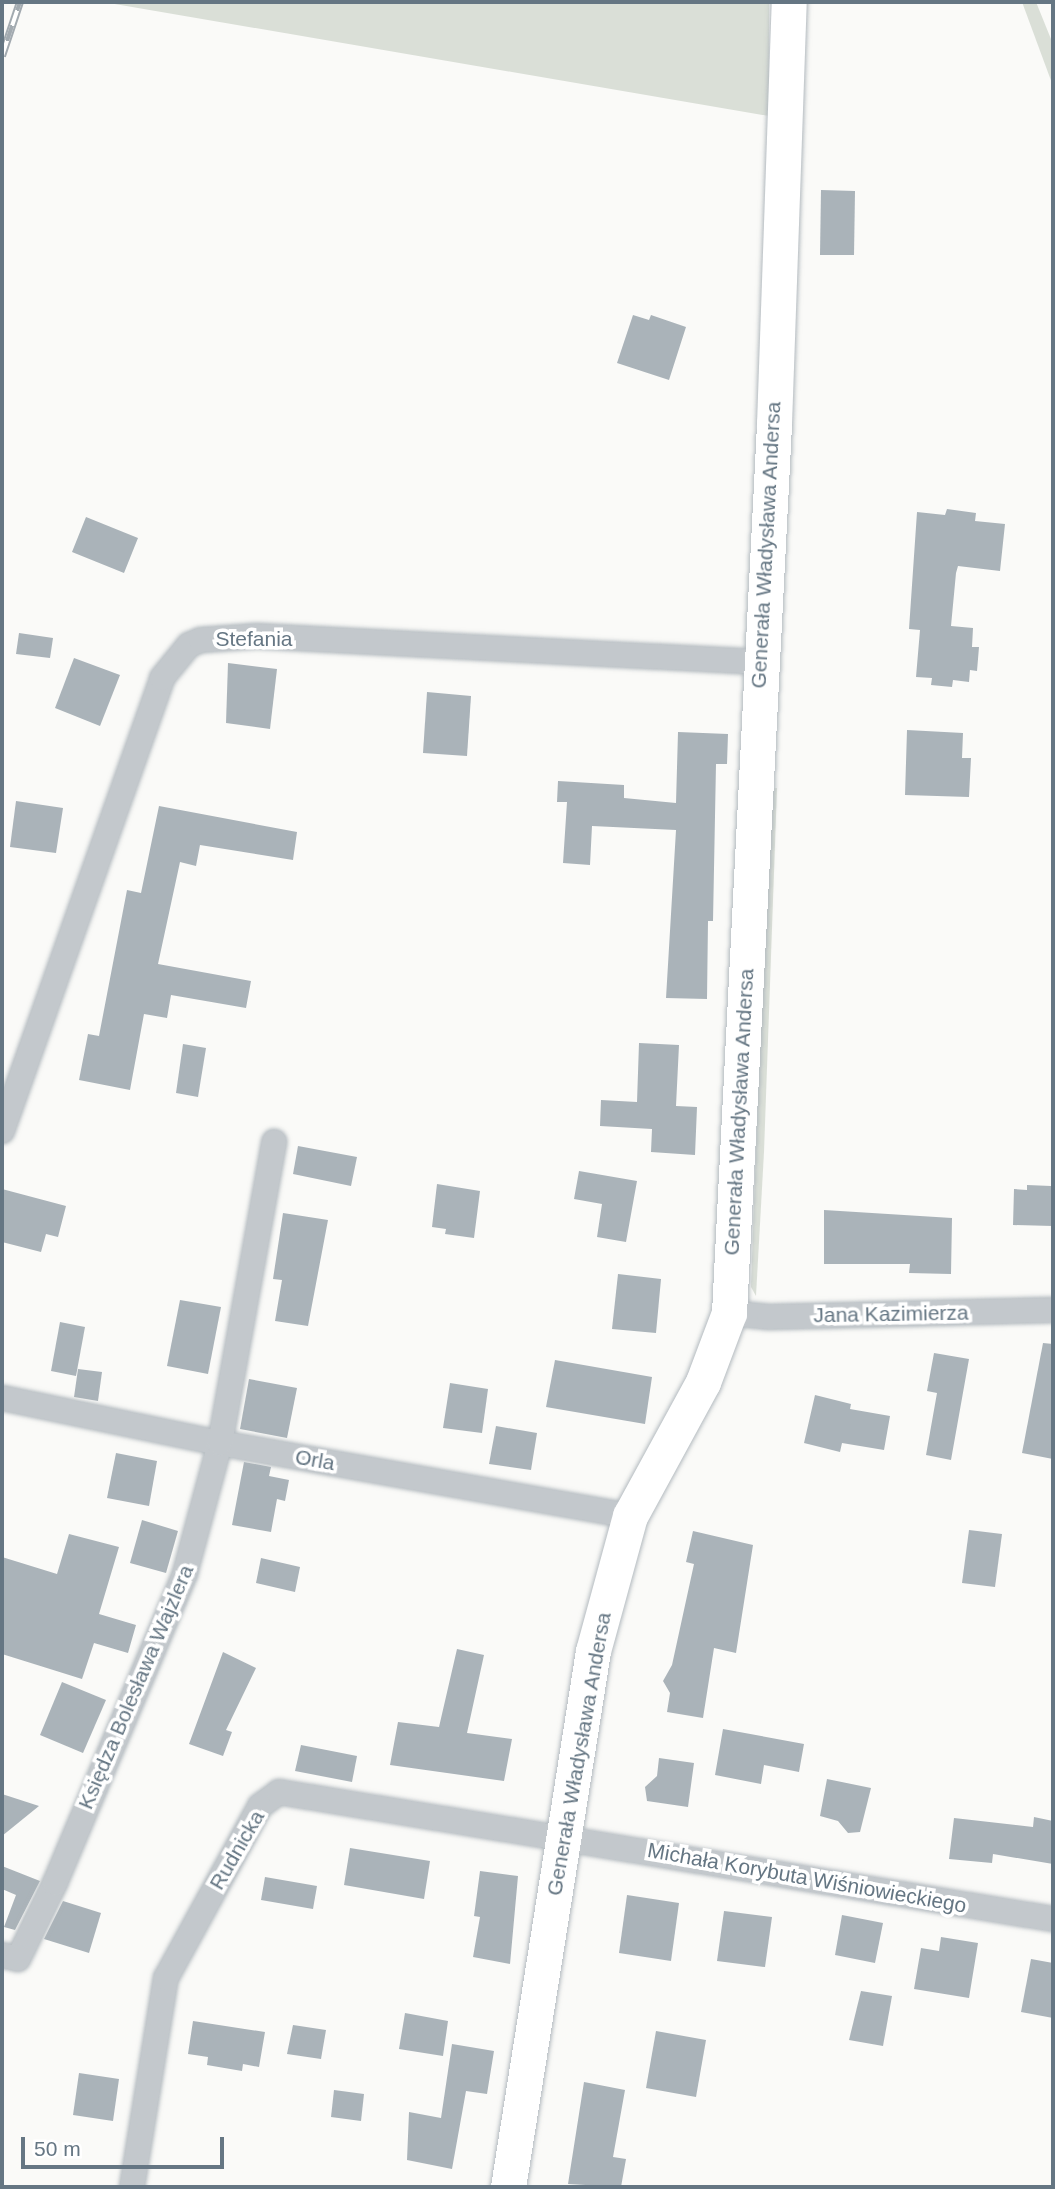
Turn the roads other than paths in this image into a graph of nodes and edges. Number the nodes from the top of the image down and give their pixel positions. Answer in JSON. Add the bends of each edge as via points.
{"nodes":[{"id":1,"x":789,"y":2,"type":"edge"},
{"id":2,"x":759,"y":662,"type":"junction"},
{"id":3,"x":2,"y":1130,"type":"edge"},
{"id":4,"x":274,"y":1142,"type":"dead end"},
{"id":5,"x":1053,"y":1310,"type":"edge"},
{"id":6,"x":729,"y":1313,"type":"junction"},
{"id":7,"x":2,"y":1398,"type":"edge"},
{"id":8,"x":220,"y":1443,"type":"junction"},
{"id":9,"x":630,"y":1516,"type":"junction"},
{"id":10,"x":561,"y":1836,"type":"junction"},
{"id":11,"x":1053,"y":1919,"type":"edge"},
{"id":12,"x":2,"y":1955,"type":"edge"},
{"id":13,"x":132,"y":2187,"type":"edge"},
{"id":14,"x":508,"y":2187,"type":"edge"}],
"edges":[{"from":1,"to":2,"type":"street","name":"Generała Władysława Andersa","via":[[774,424]]},
{"from":2,"to":3,"type":"street","name":"Stefania","via":[[257,636],[189,645],[162,678]]},
{"from":2,"to":6,"type":"street","name":"Generała Władysława Andersa"},
{"from":4,"to":8,"type":"street","name":"Księdza Bolesława Wajzlera"},
{"from":5,"to":6,"type":"street","name":"Jana Kazimierza","via":[[769,1317]]},
{"from":6,"to":9,"type":"street","name":"Generała Władysława Andersa","via":[[703,1382]]},
{"from":7,"to":8,"type":"street","name":"Orla"},
{"from":8,"to":9,"type":"street","name":"Orla"},
{"from":8,"to":12,"type":"street","name":"Księdza Bolesława Wajzlera","via":[[193,1547],[164,1629],[18,1959]]},
{"from":9,"to":10,"type":"street","name":"Generała Władysława Andersa","via":[[593,1651]]},
{"from":10,"to":11,"type":"street","name":"Michała Korybuta Wiśniowieckiego"},
{"from":10,"to":13,"type":"street","name":"Rudnicka","via":[[279,1792],[260,1806],[166,1978]]},
{"from":10,"to":14,"type":"street","name":"Generała Władysława Andersa"}]}
